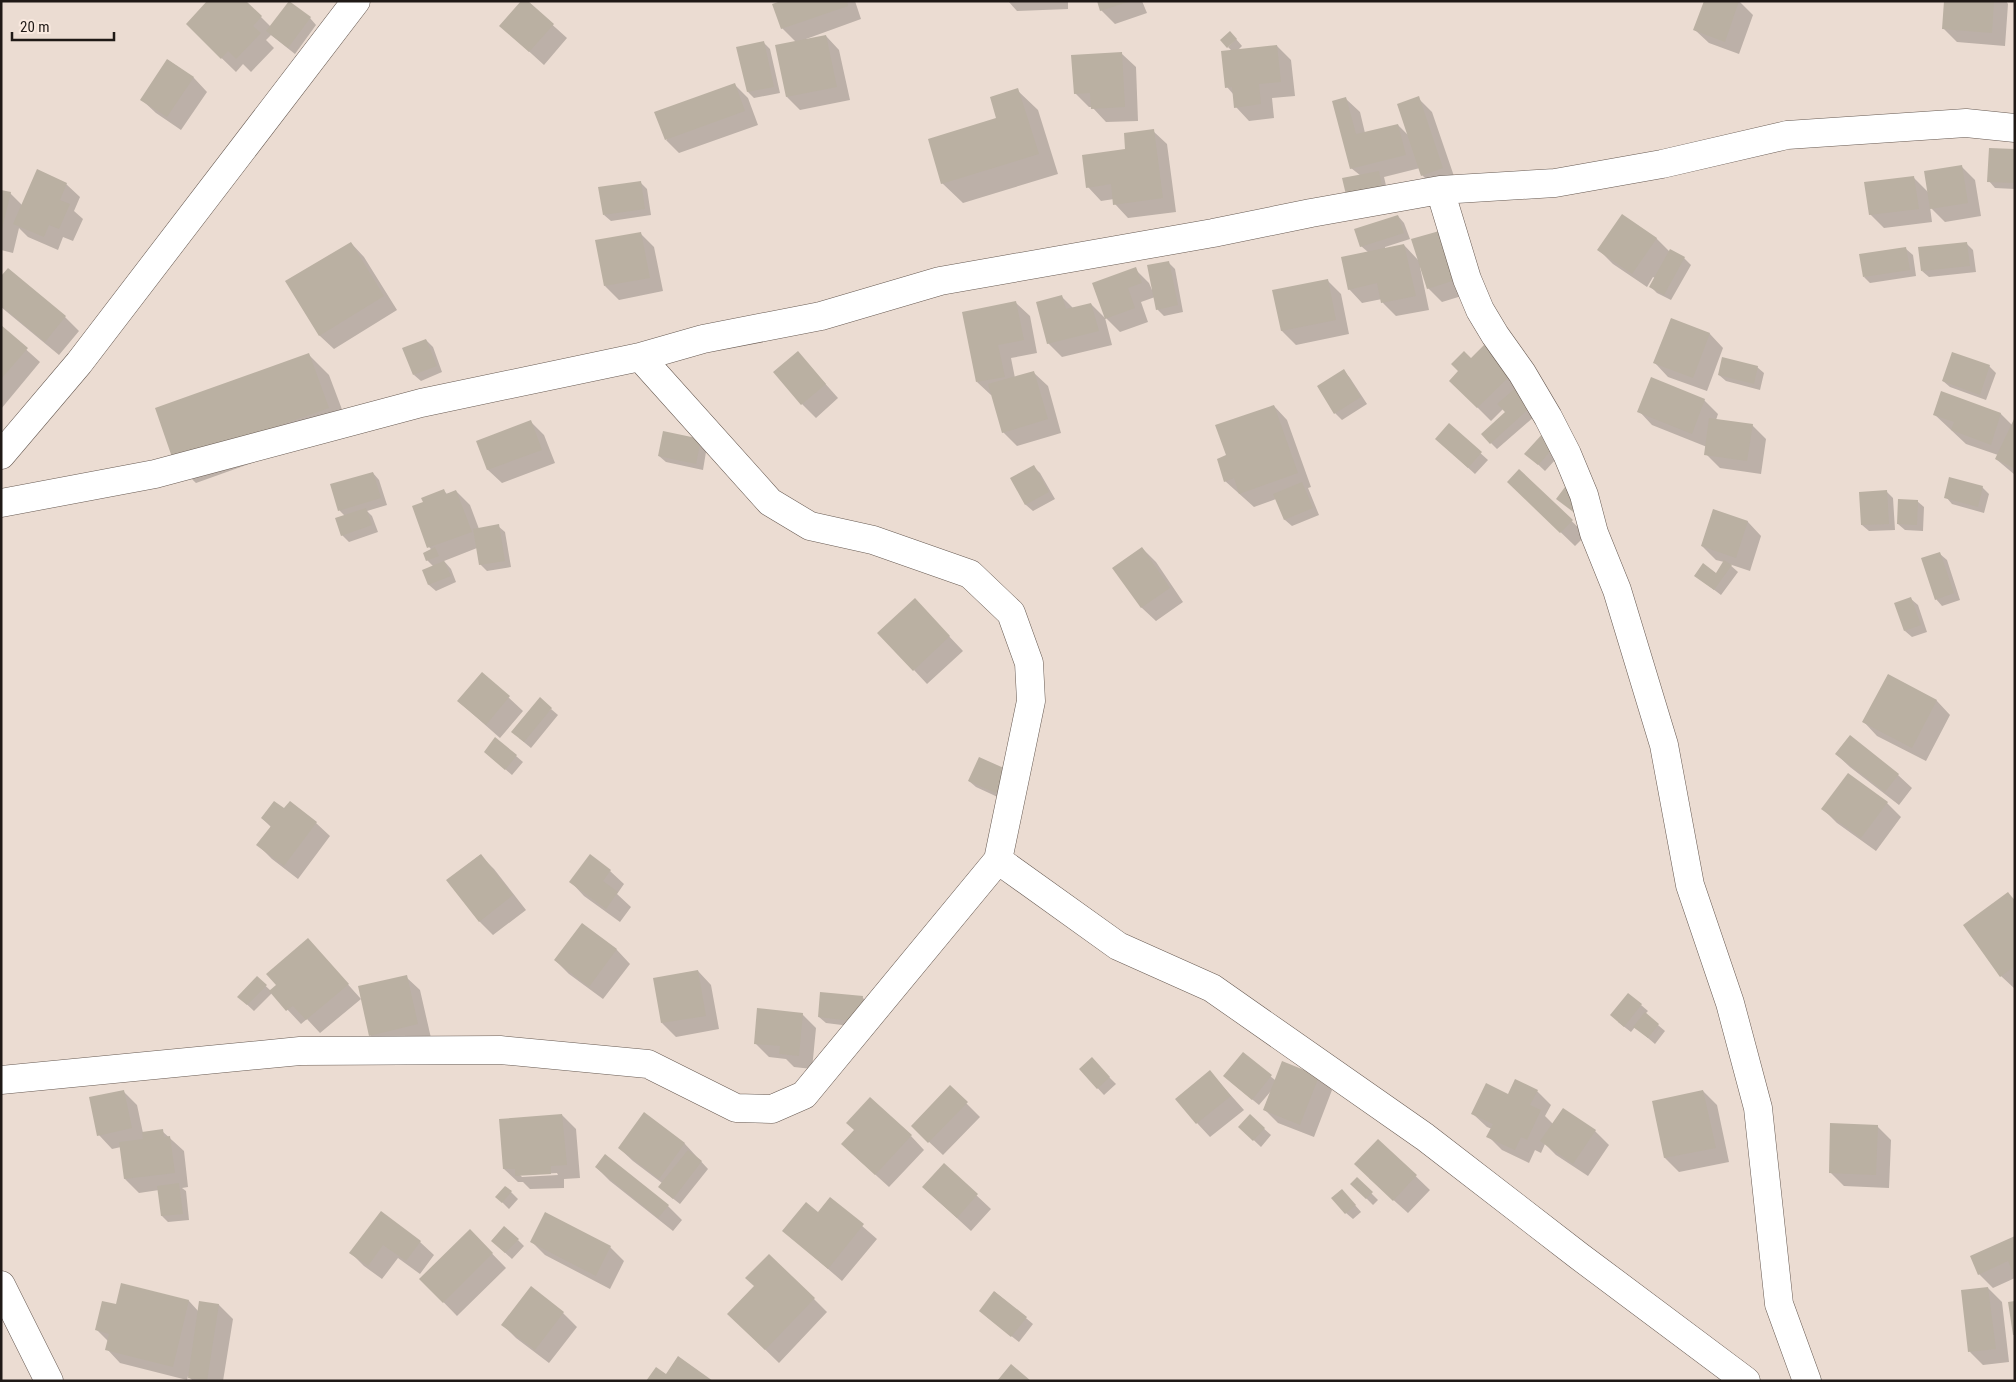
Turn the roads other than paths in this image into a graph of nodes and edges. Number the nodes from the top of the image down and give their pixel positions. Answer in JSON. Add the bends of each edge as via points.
{"nodes":[{"id":1,"x":356,"y":1,"type":"edge"},
{"id":2,"x":2015,"y":128,"type":"edge"},
{"id":3,"x":1440,"y":190,"type":"junction"},
{"id":4,"x":640,"y":356,"type":"junction"},
{"id":5,"x":1,"y":456,"type":"edge"},
{"id":6,"x":1,"y":503,"type":"edge"},
{"id":7,"x":998,"y":860,"type":"junction"},
{"id":8,"x":1,"y":1080,"type":"edge"},
{"id":9,"x":1,"y":1285,"type":"edge"},
{"id":10,"x":49,"y":1381,"type":"edge"},
{"id":11,"x":1746,"y":1381,"type":"edge"},
{"id":12,"x":1807,"y":1381,"type":"edge"}],
"edges":[{"from":1,"to":5,"type":"street","via":[[79,363]]},
{"from":2,"to":3,"type":"street","via":[[1966,123],[1787,135],[1662,164],[1555,183]]},
{"from":3,"to":4,"type":"street","via":[[940,281],[821,316],[703,339]]},
{"from":3,"to":12,"type":"street","via":[[1456,248],[1480,310],[1522,373],[1567,454],[1628,625],[1664,745],[1690,885],[1730,1003],[1758,1108],[1779,1304]]},
{"from":4,"to":6,"type":"street","via":[[421,403],[155,474]]},
{"from":4,"to":7,"type":"street","via":[[770,502],[810,526],[873,540],[970,574],[1011,613],[1029,663],[1031,701]]},
{"from":7,"to":8,"type":"street","via":[[804,1095],[772,1109],[736,1108],[648,1064],[500,1050],[300,1051]]},
{"from":7,"to":11,"type":"street","via":[[1118,946],[1212,988],[1425,1137]]},
{"from":9,"to":10,"type":"street"}]}
